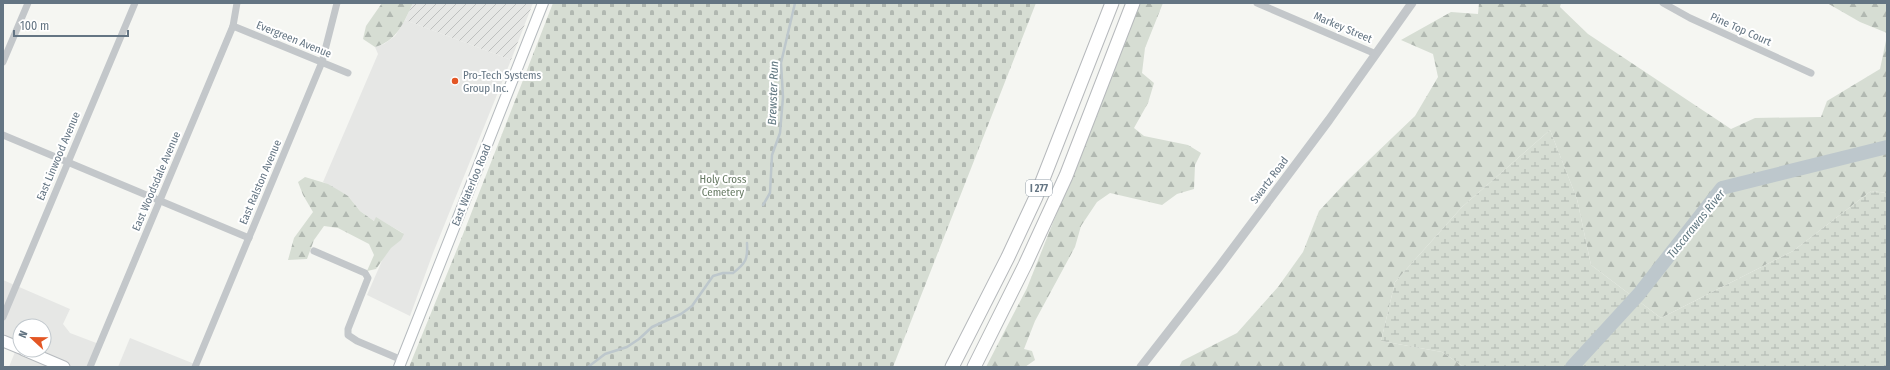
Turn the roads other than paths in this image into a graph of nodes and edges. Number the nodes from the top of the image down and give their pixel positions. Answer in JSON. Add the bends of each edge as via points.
{"nodes":[{"id":1,"x":28,"y":3,"type":"edge"},
{"id":2,"x":135,"y":3,"type":"edge"},
{"id":3,"x":237,"y":3,"type":"edge"},
{"id":4,"x":337,"y":3,"type":"edge"},
{"id":5,"x":543,"y":3,"type":"edge"},
{"id":6,"x":1112,"y":3,"type":"edge"},
{"id":7,"x":1133,"y":3,"type":"edge"},
{"id":8,"x":1258,"y":3,"type":"edge"},
{"id":9,"x":1412,"y":3,"type":"edge"},
{"id":10,"x":1663,"y":3,"type":"edge"},
{"id":11,"x":233,"y":26,"type":"junction"},
{"id":12,"x":1376,"y":54,"type":"junction"},
{"id":13,"x":3,"y":62,"type":"edge"},
{"id":14,"x":322,"y":62,"type":"junction"},
{"id":15,"x":348,"y":73,"type":"dead end"},
{"id":16,"x":1811,"y":73,"type":"dead end"},
{"id":17,"x":3,"y":135,"type":"edge"},
{"id":18,"x":68,"y":162,"type":"junction"},
{"id":19,"x":159,"y":200,"type":"junction"},
{"id":20,"x":248,"y":238,"type":"junction"},
{"id":21,"x":314,"y":251,"type":"dead end"},
{"id":22,"x":3,"y":318,"type":"edge"},
{"id":23,"x":43,"y":358,"type":"edge"},
{"id":24,"x":400,"y":364,"type":"edge"},
{"id":25,"x":64,"y":367,"type":"edge"},
{"id":26,"x":90,"y":367,"type":"edge"},
{"id":27,"x":195,"y":367,"type":"edge"},
{"id":28,"x":952,"y":367,"type":"edge"},
{"id":29,"x":974,"y":367,"type":"edge"},
{"id":30,"x":1141,"y":367,"type":"edge"}],
"edges":[{"from":1,"to":13,"type":"street"},
{"from":2,"to":18,"type":"street","name":"East Linwood Avenue"},
{"from":3,"to":11,"type":"street","name":"East Woodsdale Avenue"},
{"from":4,"to":14,"type":"street","name":"East Ralston Avenue"},
{"from":5,"to":24,"type":"main road","name":"East Waterloo Road"},
{"from":6,"to":28,"type":"highway","number":"I 277","via":[[1036,197]]},
{"from":7,"to":29,"type":"highway","number":"I 277","via":[[1066,176]]},
{"from":8,"to":12,"type":"street","name":"Markey Street"},
{"from":9,"to":12,"type":"street","name":"Swartz Road"},
{"from":10,"to":16,"type":"street","name":"Pine Top Court","via":[[1690,18]]},
{"from":11,"to":14,"type":"street","name":"Evergreen Avenue"},
{"from":11,"to":19,"type":"street","name":"East Woodsdale Avenue"},
{"from":12,"to":30,"type":"street","name":"Swartz Road","via":[[1219,267]]},
{"from":14,"to":15,"type":"street","name":"Evergreen Avenue"},
{"from":14,"to":20,"type":"street","name":"East Ralston Avenue"},
{"from":17,"to":18,"type":"street"},
{"from":18,"to":19,"type":"street"},
{"from":18,"to":22,"type":"street","name":"East Linwood Avenue"},
{"from":19,"to":20,"type":"street"},
{"from":19,"to":26,"type":"street","name":"East Woodsdale Avenue"},
{"from":20,"to":27,"type":"street","name":"East Ralston Avenue"},
{"from":21,"to":24,"type":"street","via":[[365,274],[368,278],[348,329],[350,337]]},
{"from":23,"to":25,"type":"main road"}]}
